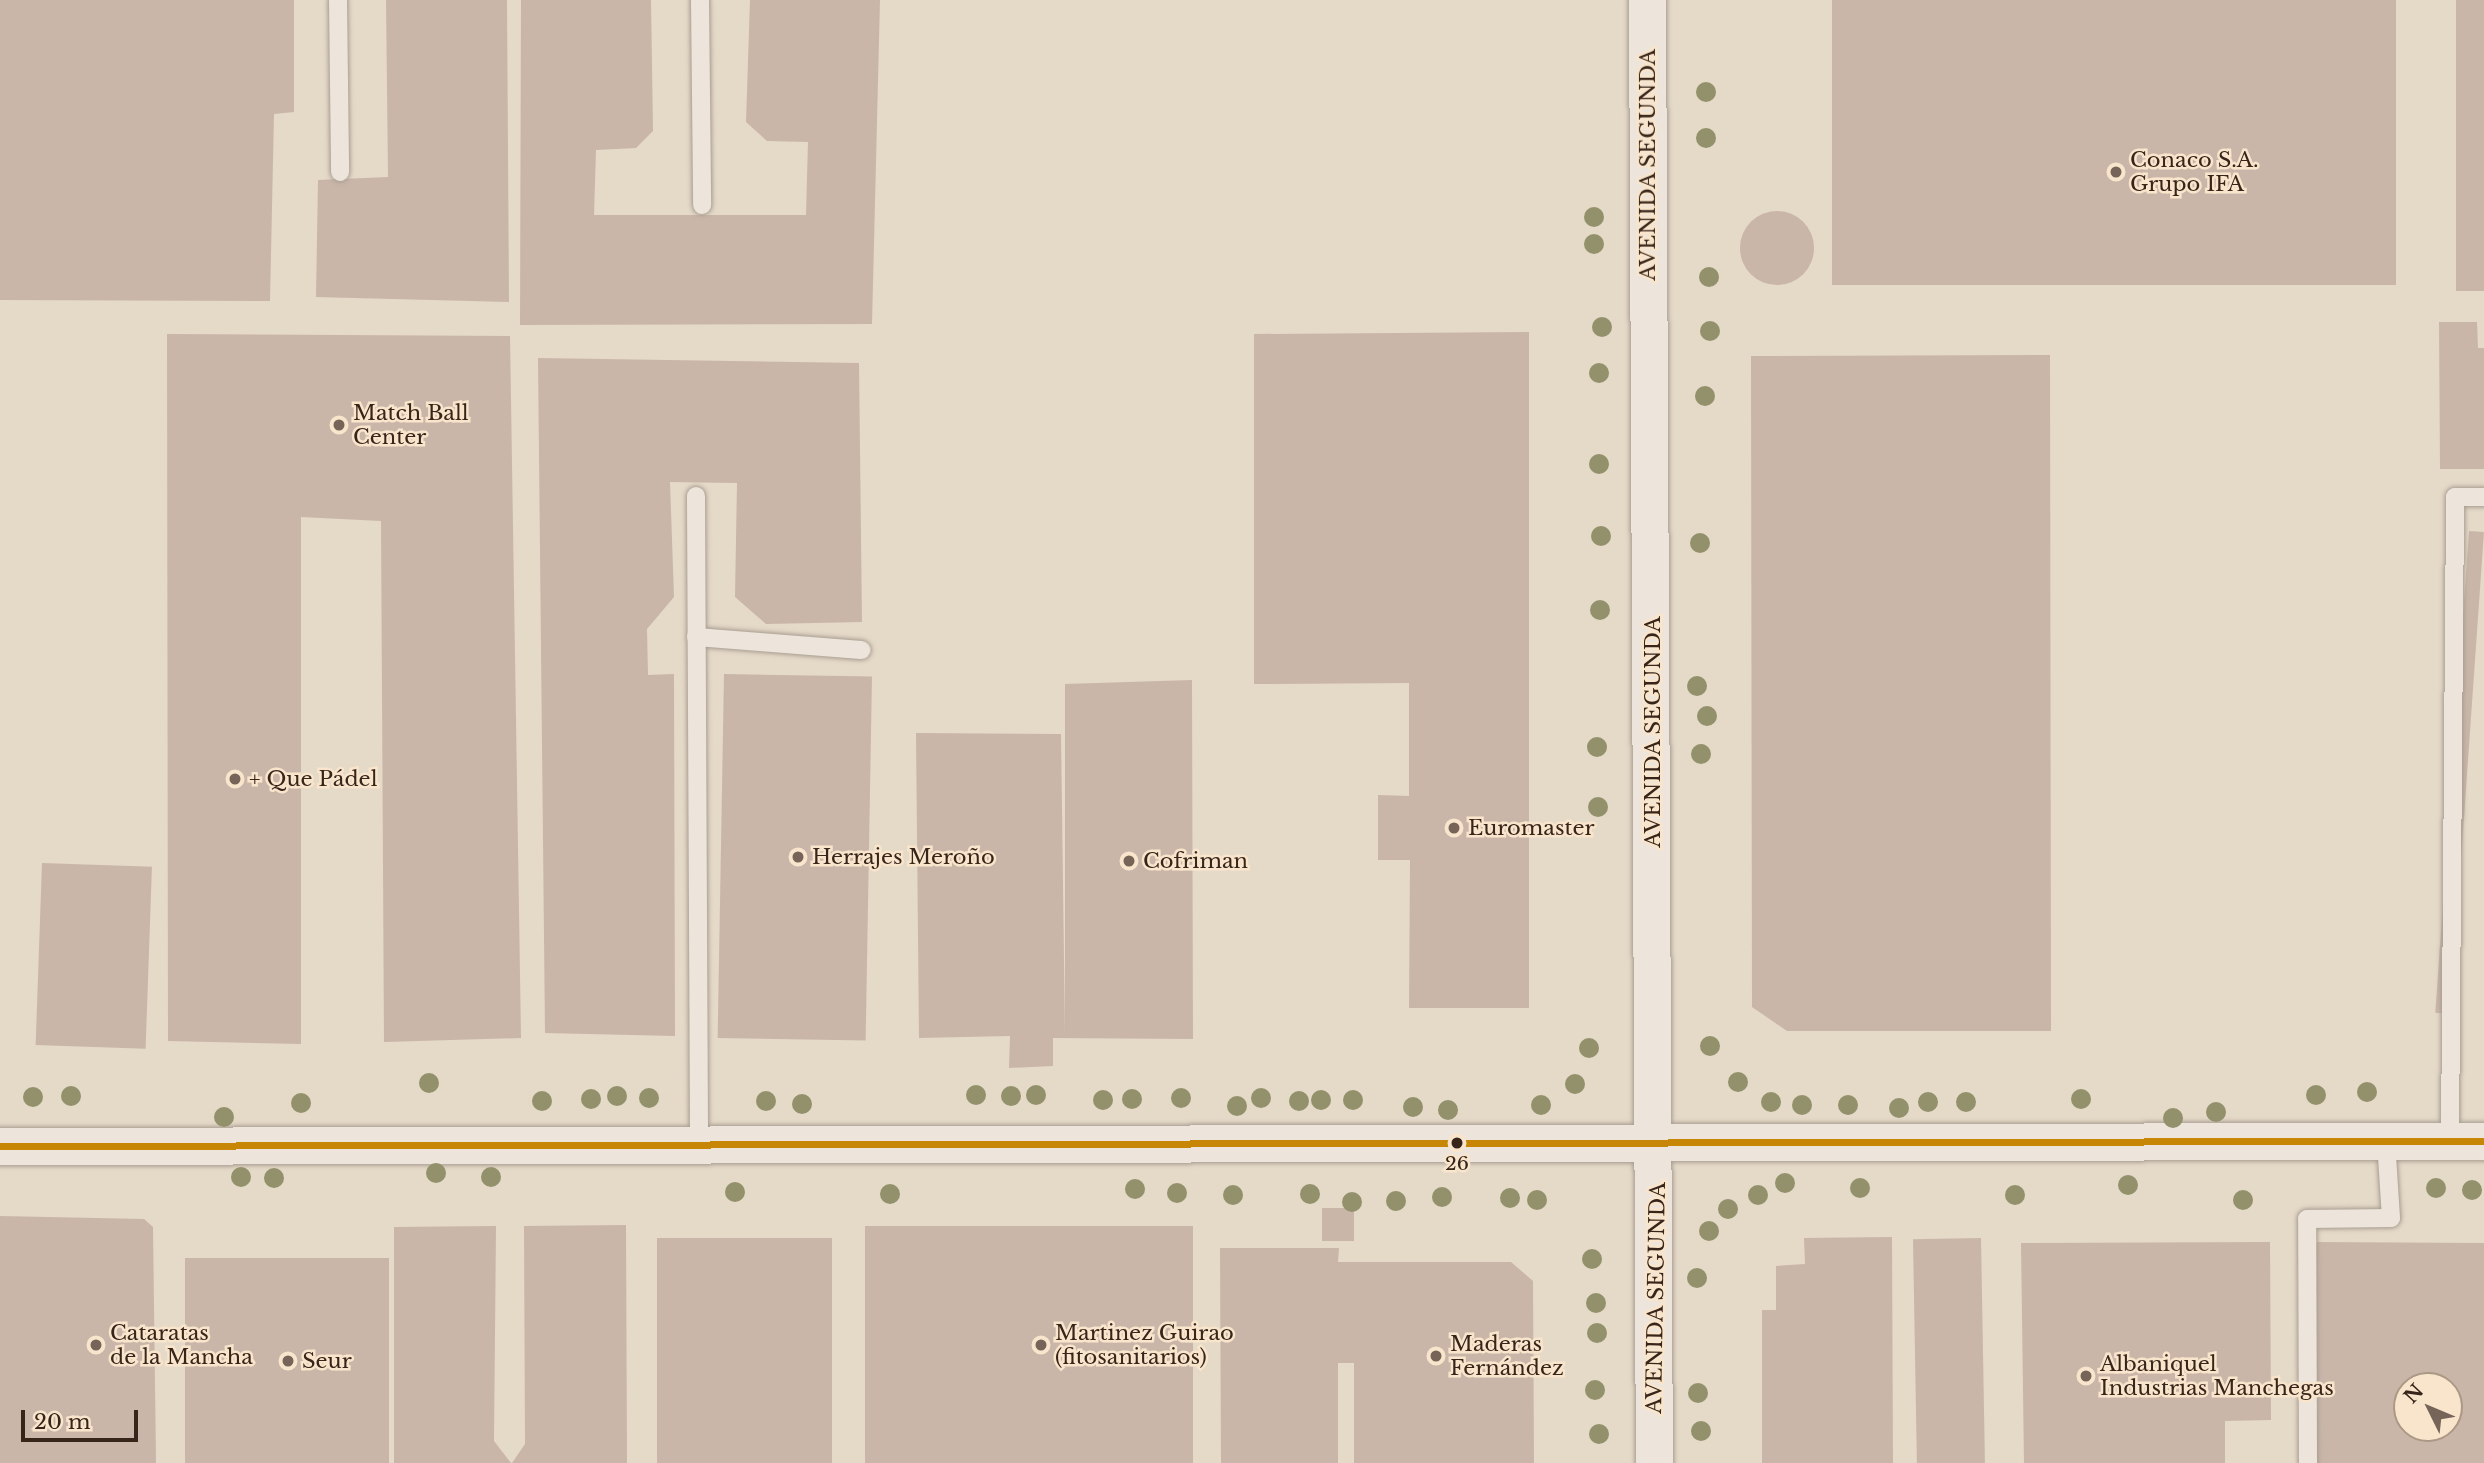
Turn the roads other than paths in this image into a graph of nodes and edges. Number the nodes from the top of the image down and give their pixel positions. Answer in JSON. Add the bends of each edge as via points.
{"nodes":[{"id":1,"x":338,"y":0,"type":"edge"},
{"id":2,"x":700,"y":0,"type":"edge"},
{"id":3,"x":1647,"y":0,"type":"edge"},
{"id":4,"x":340,"y":172,"type":"dead end"},
{"id":5,"x":702,"y":205,"type":"dead end"},
{"id":6,"x":696,"y":496,"type":"dead end"},
{"id":7,"x":2484,"y":498,"type":"edge"},
{"id":8,"x":696,"y":637,"type":"junction"},
{"id":9,"x":861,"y":650,"type":"dead end"},
{"id":10,"x":2386,"y":1141,"type":"junction"},
{"id":11,"x":2467,"y":1141,"type":"edge"},
{"id":12,"x":1658,"y":1143,"type":"junction"},
{"id":13,"x":699,"y":1144,"type":"junction"},
{"id":14,"x":0,"y":1146,"type":"edge"},
{"id":15,"x":1654,"y":1463,"type":"edge"},
{"id":16,"x":2308,"y":1463,"type":"edge"}],
"edges":[{"from":1,"to":4,"type":"lane"},
{"from":2,"to":5,"type":"lane"},
{"from":3,"to":12,"type":"street","name":"AVENIDA SEGUNDA"},
{"from":6,"to":8,"type":"lane"},
{"from":7,"to":11,"type":"lane","via":[[2455,497]]},
{"from":8,"to":9,"type":"lane"},
{"from":8,"to":13,"type":"lane"},
{"from":10,"to":11,"type":"street"},
{"from":10,"to":12,"type":"street"},
{"from":10,"to":16,"type":"lane","via":[[2391,1218],[2307,1219]]},
{"from":12,"to":13,"type":"street"},
{"from":12,"to":15,"type":"street","name":"AVENIDA SEGUNDA"},
{"from":13,"to":14,"type":"street"}]}
